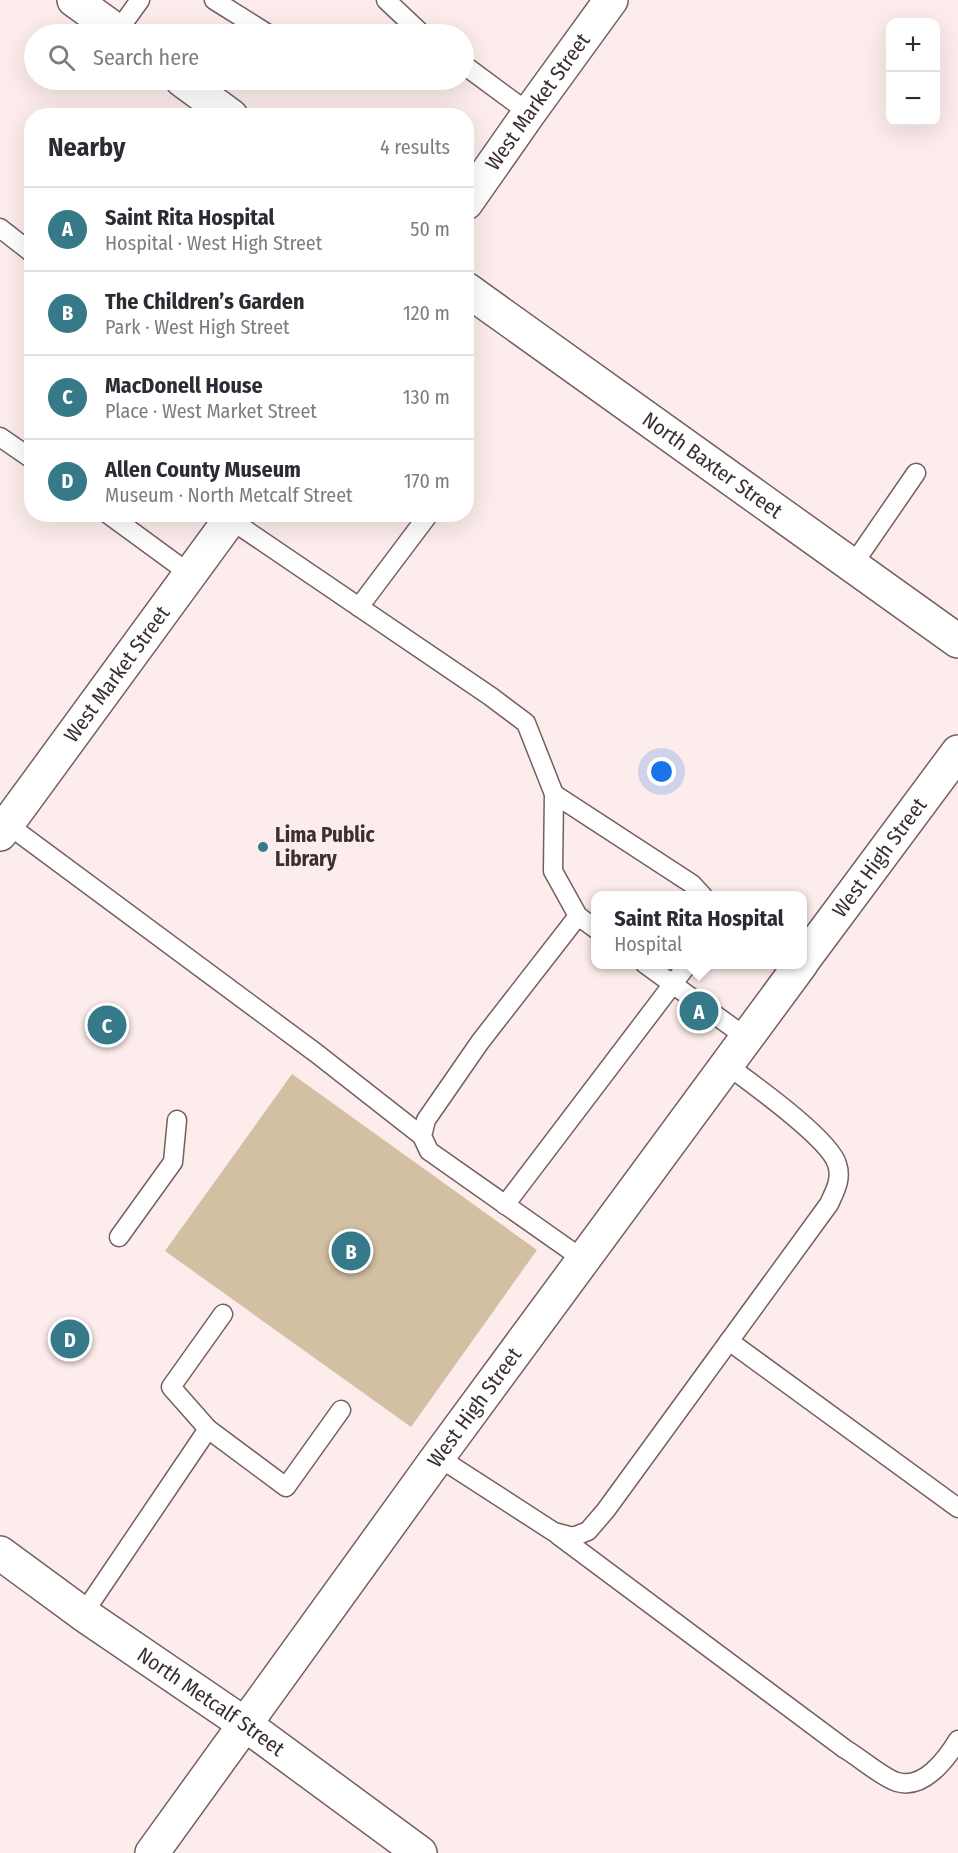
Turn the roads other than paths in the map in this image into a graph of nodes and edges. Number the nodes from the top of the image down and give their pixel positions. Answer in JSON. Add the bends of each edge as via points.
{"nodes":[{"id":1,"x":74,"y":0,"type":"edge"},
{"id":2,"x":140,"y":0,"type":"edge"},
{"id":3,"x":214,"y":0,"type":"edge"},
{"id":4,"x":386,"y":0,"type":"edge"},
{"id":5,"x":611,"y":0,"type":"edge"},
{"id":6,"x":107,"y":24,"type":"edge"},
{"id":7,"x":125,"y":24,"type":"edge"},
{"id":8,"x":252,"y":24,"type":"edge"},
{"id":9,"x":411,"y":24,"type":"edge"},
{"id":10,"x":474,"y":72,"type":"edge"},
{"id":11,"x":196,"y":90,"type":"edge"},
{"id":12,"x":220,"y":108,"type":"edge"},
{"id":13,"x":529,"y":113,"type":"junction"},
{"id":14,"x":474,"y":192,"type":"edge"},
{"id":15,"x":0,"y":228,"type":"edge"},
{"id":16,"x":24,"y":247,"type":"edge"},
{"id":17,"x":474,"y":295,"type":"edge"},
{"id":18,"x":0,"y":436,"type":"edge"},
{"id":19,"x":24,"y":453,"type":"edge"},
{"id":20,"x":916,"y":473,"type":"dead end"},
{"id":21,"x":119,"y":522,"type":"edge"},
{"id":22,"x":228,"y":522,"type":"edge"},
{"id":23,"x":239,"y":522,"type":"edge"},
{"id":24,"x":423,"y":522,"type":"edge"},
{"id":25,"x":852,"y":566,"type":"junction"},
{"id":26,"x":190,"y":574,"type":"junction"},
{"id":27,"x":359,"y":607,"type":"junction"},
{"id":28,"x":958,"y":641,"type":"edge"},
{"id":29,"x":958,"y":752,"type":"edge"},
{"id":30,"x":554,"y":794,"type":"junction"},
{"id":31,"x":4,"y":830,"type":"edge"},
{"id":32,"x":698,"y":891,"type":"edge"},
{"id":33,"x":578,"y":916,"type":"junction"},
{"id":34,"x":591,"y":925,"type":"edge"},
{"id":35,"x":807,"y":956,"type":"edge"},
{"id":36,"x":652,"y":969,"type":"edge"},
{"id":37,"x":684,"y":969,"type":"edge"},
{"id":38,"x":798,"y":969,"type":"edge"},
{"id":39,"x":672,"y":984,"type":"junction"},
{"id":40,"x":747,"y":1038,"type":"junction"},
{"id":41,"x":727,"y":1065,"type":"junction"},
{"id":42,"x":177,"y":1120,"type":"dead end"},
{"id":43,"x":422,"y":1136,"type":"junction"},
{"id":44,"x":505,"y":1205,"type":"junction"},
{"id":45,"x":119,"y":1237,"type":"dead end"},
{"id":46,"x":584,"y":1260,"type":"junction"},
{"id":47,"x":224,"y":1314,"type":"dead end"},
{"id":48,"x":729,"y":1341,"type":"junction"},
{"id":49,"x":341,"y":1410,"type":"dead end"},
{"id":50,"x":208,"y":1429,"type":"junction"},
{"id":51,"x":438,"y":1457,"type":"junction"},
{"id":52,"x":958,"y":1508,"type":"edge"},
{"id":53,"x":554,"y":1532,"type":"junction"},
{"id":54,"x":0,"y":1553,"type":"edge"},
{"id":55,"x":83,"y":1614,"type":"junction"},
{"id":56,"x":246,"y":1725,"type":"junction"},
{"id":57,"x":958,"y":1740,"type":"edge"},
{"id":58,"x":152,"y":1853,"type":"edge"},
{"id":59,"x":420,"y":1853,"type":"edge"}],
"edges":[{"from":1,"to":6,"type":"street"},
{"from":2,"to":7,"type":"lane"},
{"from":3,"to":8,"type":"lane"},
{"from":4,"to":9,"type":"lane"},
{"from":5,"to":13,"type":"street","name":"West Market Street"},
{"from":10,"to":13,"type":"lane"},
{"from":11,"to":12,"type":"street"},
{"from":13,"to":14,"type":"street","name":"West Market Street"},
{"from":15,"to":16,"type":"lane"},
{"from":17,"to":25,"type":"street","name":"North Baxter Street"},
{"from":18,"to":19,"type":"lane"},
{"from":20,"to":25,"type":"lane"},
{"from":21,"to":26,"type":"lane"},
{"from":22,"to":26,"type":"street","name":"West Market Street"},
{"from":23,"to":27,"type":"lane"},
{"from":24,"to":27,"type":"lane"},
{"from":25,"to":28,"type":"street","name":"North Baxter Street"},
{"from":26,"to":31,"type":"street","name":"West Market Street"},
{"from":27,"to":30,"type":"lane","via":[[526,723]]},
{"from":29,"to":35,"type":"street","name":"West High Street"},
{"from":30,"to":32,"type":"lane"},
{"from":30,"to":33,"type":"lane","via":[[553,871]]},
{"from":31,"to":43,"type":"lane","via":[[316,1053]]},
{"from":33,"to":34,"type":"lane"},
{"from":33,"to":43,"type":"lane","via":[[446,1088],[426,1119]]},
{"from":36,"to":39,"type":"lane"},
{"from":37,"to":39,"type":"lane"},
{"from":38,"to":40,"type":"street","name":"West High Street"},
{"from":39,"to":40,"type":"lane"},
{"from":39,"to":44,"type":"lane"},
{"from":40,"to":41,"type":"street","name":"West High Street"},
{"from":41,"to":46,"type":"street","name":"West High Street"},
{"from":41,"to":48,"type":"lane","via":[[772,1098],[824,1145],[837,1163],[839,1181],[829,1204]]},
{"from":42,"to":45,"type":"lane","via":[[173,1162]]},
{"from":43,"to":44,"type":"lane","via":[[429,1151]]},
{"from":44,"to":46,"type":"lane"},
{"from":46,"to":51,"type":"street","name":"West High Street"},
{"from":47,"to":50,"type":"lane","via":[[171,1387]]},
{"from":48,"to":52,"type":"lane"},
{"from":48,"to":53,"type":"lane","via":[[588,1531],[573,1537]]},
{"from":49,"to":50,"type":"lane","via":[[286,1487]]},
{"from":50,"to":55,"type":"lane"},
{"from":51,"to":53,"type":"lane"},
{"from":51,"to":56,"type":"street","name":"West High Street"},
{"from":53,"to":57,"type":"lane","via":[[845,1749],[895,1781],[909,1784],[929,1775]]},
{"from":54,"to":55,"type":"street","name":"North Metcalf Street"},
{"from":55,"to":56,"type":"street","name":"North Metcalf Street"},
{"from":56,"to":58,"type":"street","name":"West High Street"},
{"from":56,"to":59,"type":"street","name":"North Metcalf Street"}]}
